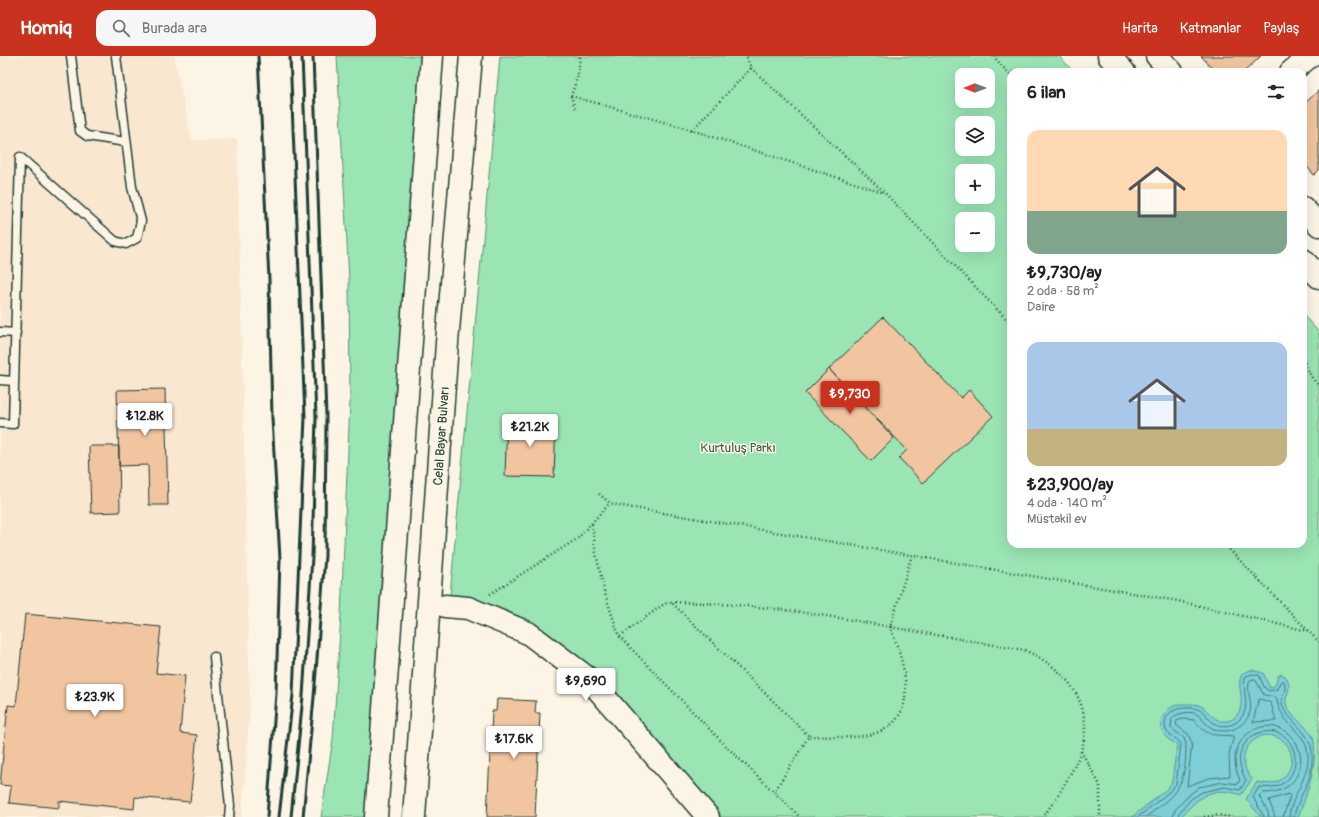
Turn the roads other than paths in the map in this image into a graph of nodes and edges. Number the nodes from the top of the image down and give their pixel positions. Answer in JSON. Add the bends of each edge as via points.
{"nodes":[{"id":1,"x":72,"y":56,"type":"edge"},
{"id":2,"x":116,"y":56,"type":"edge"},
{"id":3,"x":432,"y":56,"type":"edge"},
{"id":4,"x":471,"y":56,"type":"edge"},
{"id":5,"x":1109,"y":56,"type":"edge"},
{"id":6,"x":1157,"y":56,"type":"edge"},
{"id":7,"x":1310,"y":56,"type":"edge"},
{"id":8,"x":1120,"y":68,"type":"edge"},
{"id":9,"x":1168,"y":68,"type":"edge"},
{"id":10,"x":1296,"y":68,"type":"edge"},
{"id":11,"x":126,"y":142,"type":"junction"},
{"id":12,"x":1307,"y":212,"type":"edge"},
{"id":13,"x":1319,"y":225,"type":"edge"},
{"id":14,"x":1307,"y":264,"type":"edge"},
{"id":15,"x":1319,"y":277,"type":"edge"},
{"id":16,"x":0,"y":332,"type":"edge"},
{"id":17,"x":16,"y":333,"type":"junction"},
{"id":18,"x":0,"y":380,"type":"edge"},
{"id":19,"x":14,"y":381,"type":"junction"},
{"id":20,"x":0,"y":423,"type":"edge"},
{"id":21,"x":445,"y":606,"type":"dead end"},
{"id":22,"x":214,"y":657,"type":"dead end"},
{"id":23,"x":229,"y":817,"type":"edge"},
{"id":24,"x":376,"y":817,"type":"edge"},
{"id":25,"x":414,"y":817,"type":"edge"},
{"id":26,"x":708,"y":817,"type":"edge"}],
"edges":[{"from":1,"to":11,"type":"lane","via":[[80,131],[87,136]]},
{"from":2,"to":11,"type":"lane"},
{"from":3,"to":24,"type":"main road"},
{"from":4,"to":25,"type":"main road","name":"Celal Bayar Bulvarı"},
{"from":5,"to":8,"type":"main road"},
{"from":6,"to":9,"type":"main road"},
{"from":7,"to":10,"type":"main road"},
{"from":11,"to":17,"type":"lane","via":[[140,221],[137,238],[126,244],[115,241],[20,157]]},
{"from":12,"to":13,"type":"main road"},
{"from":14,"to":15,"type":"main road"},
{"from":16,"to":17,"type":"lane"},
{"from":17,"to":19,"type":"lane"},
{"from":18,"to":19,"type":"lane"},
{"from":19,"to":20,"type":"lane","via":[[13,424]]},
{"from":21,"to":26,"type":"main road","via":[[468,608],[528,633],[589,679]]},
{"from":22,"to":23,"type":"lane","via":[[230,806]]}]}
